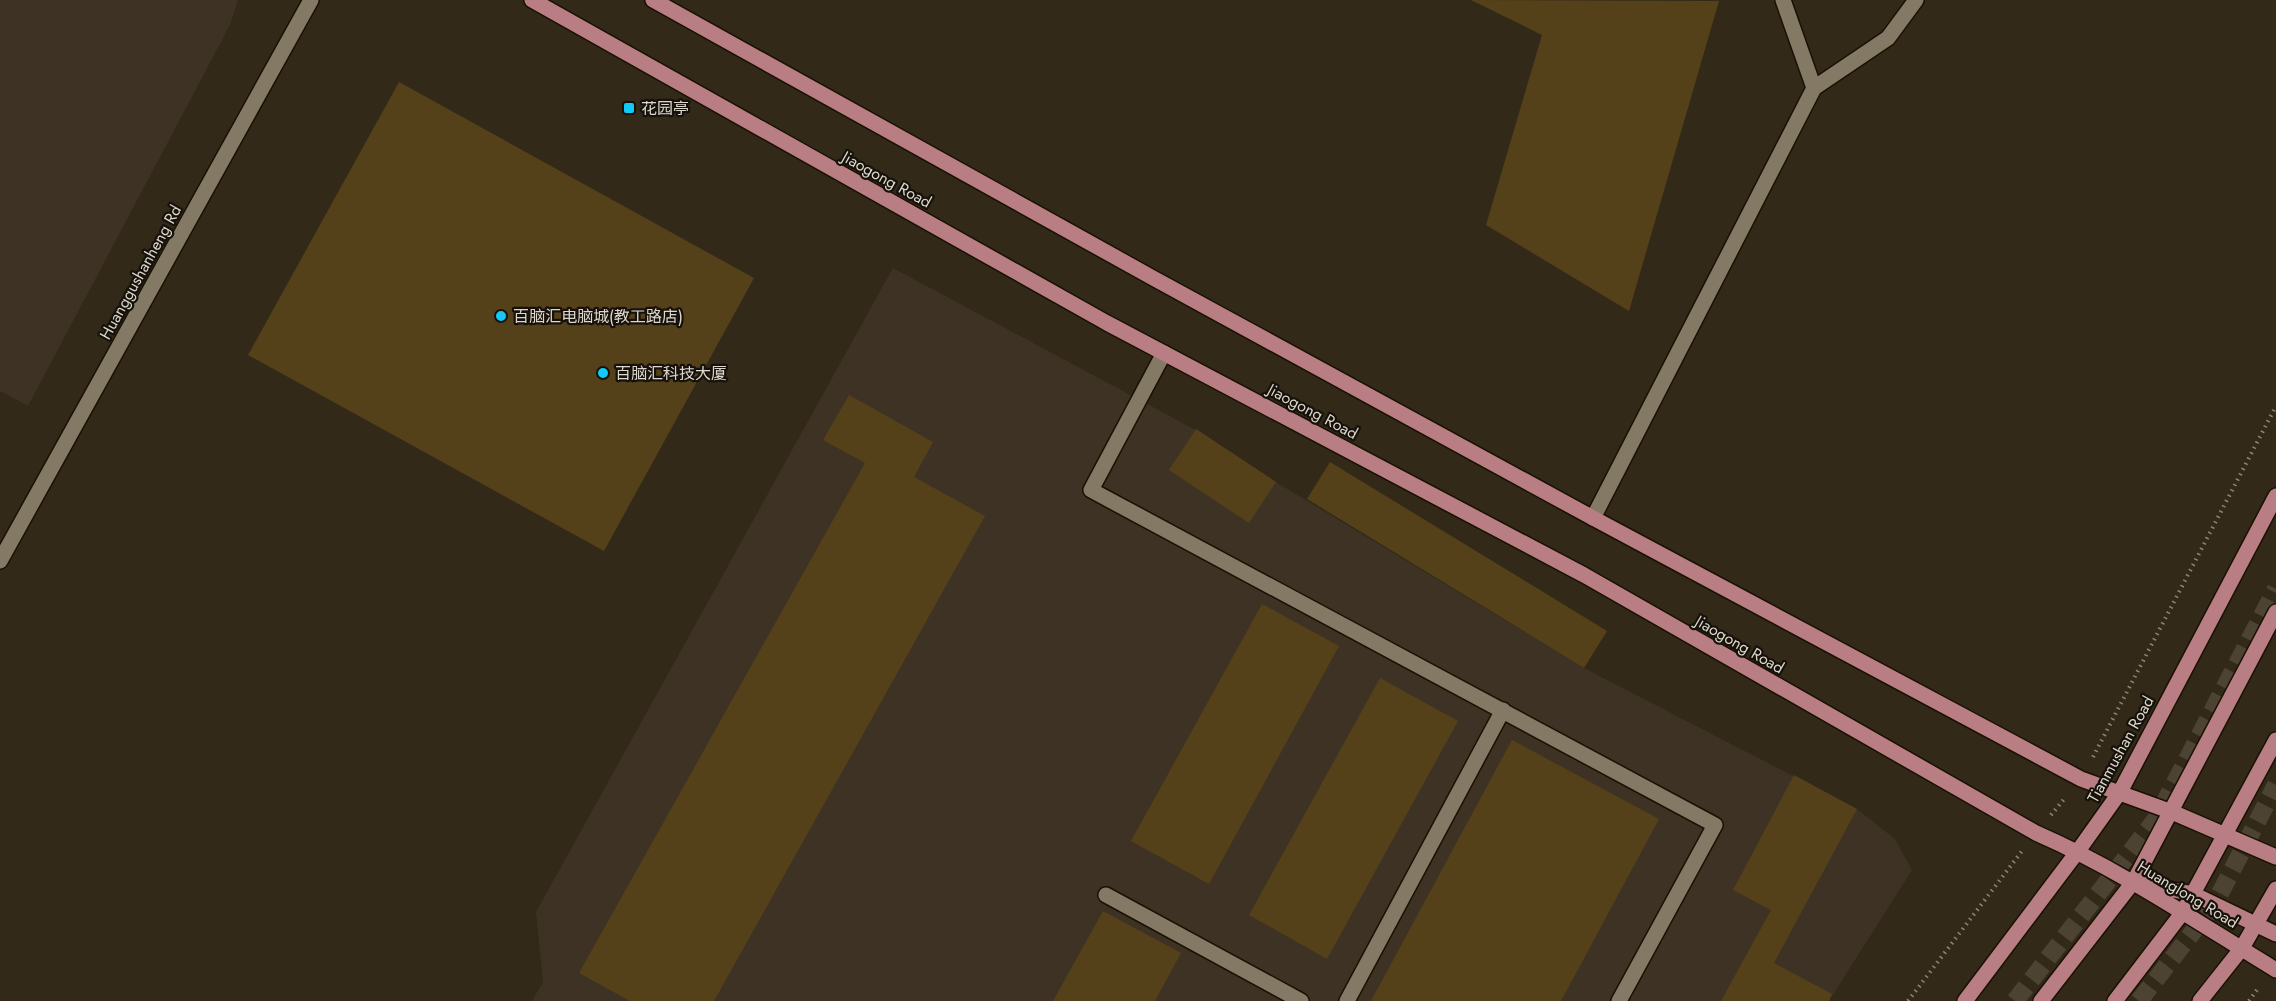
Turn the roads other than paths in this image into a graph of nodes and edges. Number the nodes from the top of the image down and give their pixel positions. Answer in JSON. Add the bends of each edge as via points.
{"nodes":[{"id":1,"x":311,"y":0,"type":"edge"},
{"id":2,"x":532,"y":0,"type":"edge"},
{"id":3,"x":653,"y":0,"type":"edge"},
{"id":4,"x":1783,"y":0,"type":"edge"},
{"id":5,"x":1916,"y":0,"type":"edge"},
{"id":6,"x":1814,"y":87,"type":"junction"},
{"id":7,"x":1164,"y":353,"type":"junction"},
{"id":8,"x":2276,"y":496,"type":"edge"},
{"id":9,"x":1593,"y":518,"type":"junction"},
{"id":10,"x":0,"y":561,"type":"edge"},
{"id":11,"x":2276,"y":612,"type":"edge"},
{"id":12,"x":1503,"y":710,"type":"junction"},
{"id":13,"x":2276,"y":740,"type":"edge"},
{"id":14,"x":2120,"y":792,"type":"junction"},
{"id":15,"x":2172,"y":812,"type":"junction"},
{"id":16,"x":2227,"y":834,"type":"junction"},
{"id":17,"x":2078,"y":851,"type":"junction"},
{"id":18,"x":2276,"y":857,"type":"edge"},
{"id":19,"x":2134,"y":881,"type":"junction"},
{"id":20,"x":2276,"y":889,"type":"edge"},
{"id":21,"x":2193,"y":894,"type":"junction"},
{"id":22,"x":1106,"y":895,"type":"dead end"},
{"id":23,"x":2183,"y":912,"type":"junction"},
{"id":24,"x":2256,"y":923,"type":"junction"},
{"id":25,"x":2276,"y":934,"type":"edge"},
{"id":26,"x":2242,"y":948,"type":"junction"},
{"id":27,"x":2276,"y":970,"type":"edge"},
{"id":28,"x":1301,"y":1001,"type":"edge"},
{"id":29,"x":1347,"y":1001,"type":"edge"},
{"id":30,"x":1619,"y":1001,"type":"edge"},
{"id":31,"x":1965,"y":1001,"type":"edge"},
{"id":32,"x":2041,"y":1001,"type":"edge"},
{"id":33,"x":2115,"y":1001,"type":"edge"},
{"id":34,"x":2200,"y":1001,"type":"edge"}],
"edges":[{"from":1,"to":10,"type":"street","name":"Huanggushanheng Rd"},
{"from":2,"to":7,"type":"main road","name":"Jiaogong Road"},
{"from":3,"to":9,"type":"main road"},
{"from":4,"to":6,"type":"street"},
{"from":5,"to":6,"type":"street","via":[[1888,38]]},
{"from":6,"to":9,"type":"street"},
{"from":7,"to":12,"type":"street","via":[[1091,490]]},
{"from":7,"to":17,"type":"main road","name":"Jiaogong Road","via":[[1584,575],[2036,833]]},
{"from":8,"to":14,"type":"main road","name":"Tianmushan Road"},
{"from":9,"to":14,"type":"main road","via":[[2081,779]]},
{"from":11,"to":15,"type":"main road"},
{"from":12,"to":29,"type":"street"},
{"from":12,"to":30,"type":"street","via":[[1715,825]]},
{"from":13,"to":16,"type":"main road"},
{"from":14,"to":15,"type":"main road"},
{"from":14,"to":17,"type":"main road","name":"Tianmushan Road"},
{"from":15,"to":16,"type":"main road"},
{"from":15,"to":19,"type":"main road"},
{"from":16,"to":18,"type":"main road"},
{"from":16,"to":21,"type":"main road"},
{"from":17,"to":19,"type":"main road","name":"Huanglong Road"},
{"from":17,"to":31,"type":"main road","name":"Tianmushan Road"},
{"from":19,"to":21,"type":"main road"},
{"from":19,"to":23,"type":"main road","name":"Huanglong Road"},
{"from":19,"to":32,"type":"main road"},
{"from":20,"to":24,"type":"main road"},
{"from":21,"to":23,"type":"main road"},
{"from":21,"to":24,"type":"main road"},
{"from":22,"to":28,"type":"street"},
{"from":23,"to":26,"type":"main road","name":"Huanglong Road"},
{"from":23,"to":33,"type":"main road"},
{"from":24,"to":25,"type":"main road"},
{"from":24,"to":26,"type":"main road"},
{"from":26,"to":27,"type":"main road","name":"Huanglong Road"},
{"from":26,"to":34,"type":"main road"}]}
